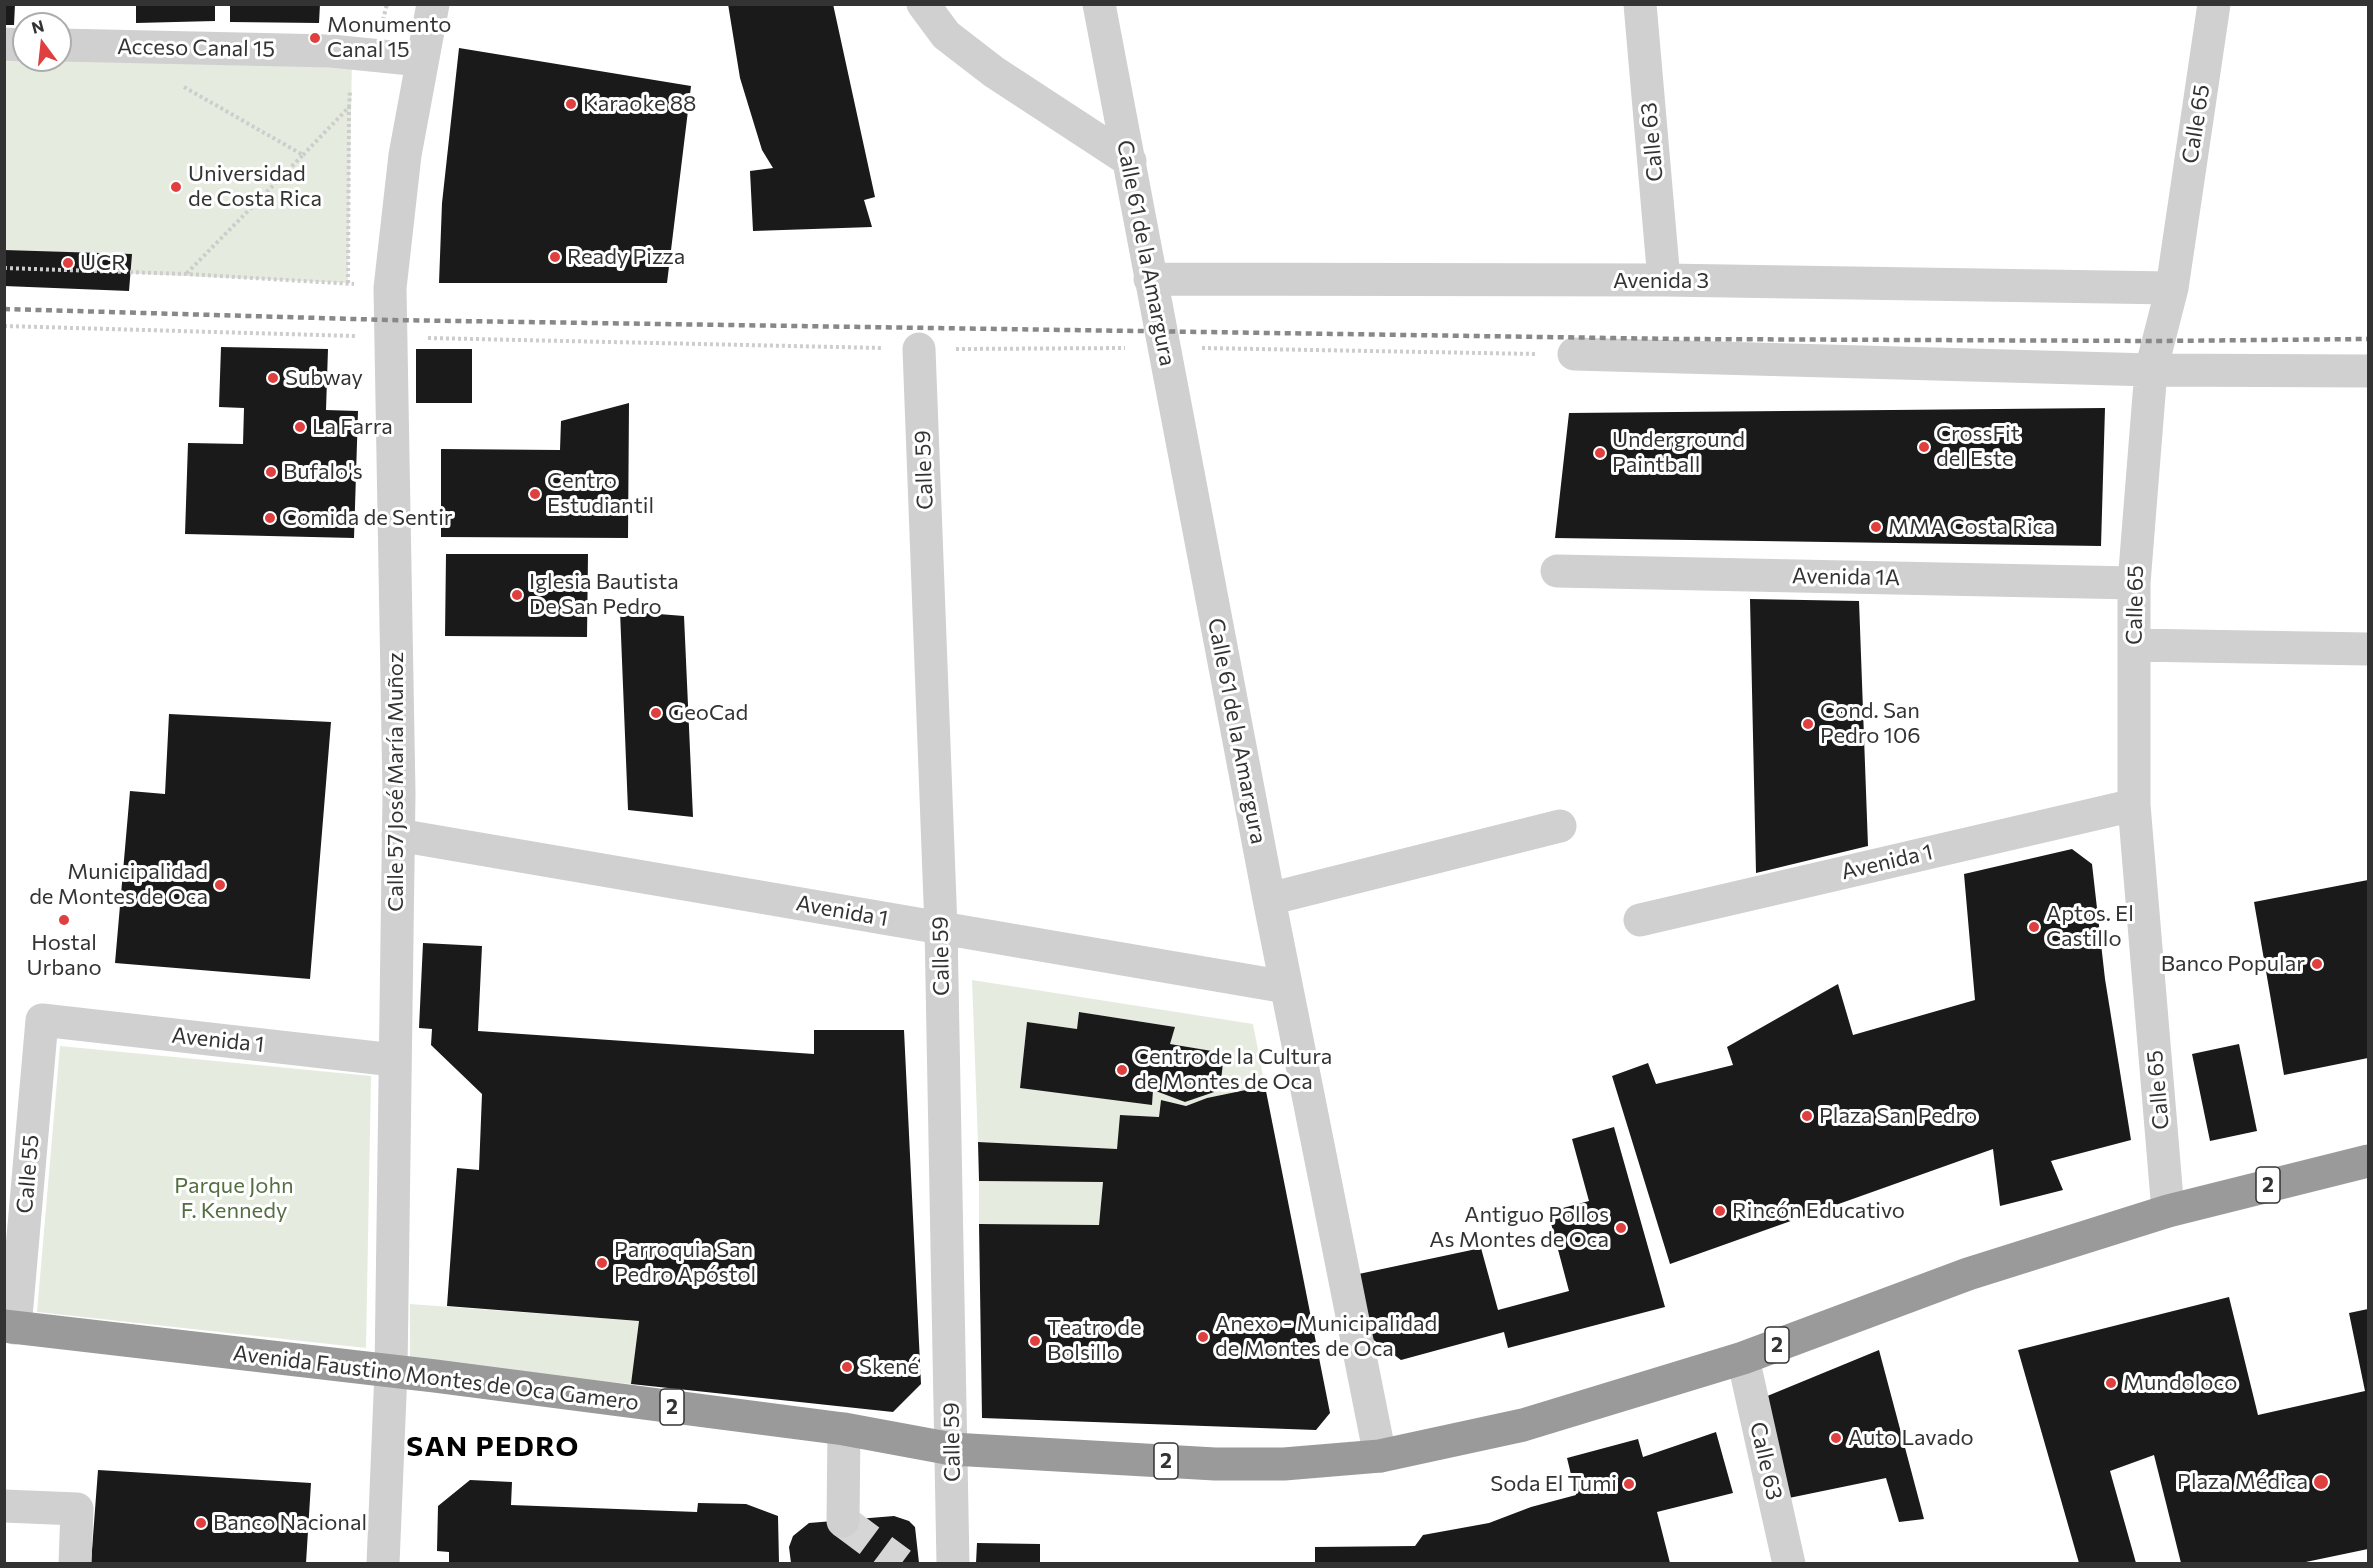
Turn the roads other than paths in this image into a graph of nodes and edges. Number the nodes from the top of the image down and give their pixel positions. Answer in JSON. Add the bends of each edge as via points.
{"nodes":[{"id":1,"x":434,"y":4,"type":"edge"},
{"id":2,"x":923,"y":4,"type":"edge"},
{"id":3,"x":1099,"y":4,"type":"edge"},
{"id":4,"x":1640,"y":4,"type":"edge"},
{"id":5,"x":2214,"y":4,"type":"edge"},
{"id":6,"x":72,"y":45,"type":"edge"},
{"id":7,"x":421,"y":60,"type":"junction"},
{"id":8,"x":1130,"y":161,"type":"junction"},
{"id":9,"x":1150,"y":279,"type":"junction"},
{"id":10,"x":1664,"y":280,"type":"junction"},
{"id":11,"x":2172,"y":288,"type":"junction"},
{"id":12,"x":919,"y":349,"type":"road end"},
{"id":13,"x":1574,"y":354,"type":"road end"},
{"id":14,"x":2151,"y":370,"type":"junction"},
{"id":15,"x":2368,"y":371,"type":"edge"},
{"id":16,"x":1557,"y":571,"type":"dead end"},
{"id":17,"x":2134,"y":583,"type":"junction"},
{"id":18,"x":2134,"y":645,"type":"junction"},
{"id":19,"x":2368,"y":649,"type":"edge"},
{"id":20,"x":2133,"y":805,"type":"junction"},
{"id":21,"x":1560,"y":826,"type":"dead end"},
{"id":22,"x":398,"y":835,"type":"junction"},
{"id":23,"x":1269,"y":899,"type":"junction"},
{"id":24,"x":1640,"y":920,"type":"dead end"},
{"id":25,"x":940,"y":928,"type":"junction"},
{"id":26,"x":1286,"y":987,"type":"junction"},
{"id":27,"x":42,"y":1020,"type":"joint"},
{"id":28,"x":394,"y":1060,"type":"junction"},
{"id":29,"x":2368,"y":1161,"type":"edge"},
{"id":30,"x":2168,"y":1211,"type":"junction"},
{"id":31,"x":10,"y":1327,"type":"edge"},
{"id":32,"x":1743,"y":1358,"type":"junction"},
{"id":33,"x":391,"y":1371,"type":"junction"},
{"id":34,"x":844,"y":1429,"type":"junction"},
{"id":35,"x":952,"y":1449,"type":"junction"},
{"id":36,"x":1380,"y":1456,"type":"junction"},
{"id":37,"x":4,"y":1506,"type":"edge"},
{"id":38,"x":843,"y":1521,"type":"dead end"},
{"id":39,"x":75,"y":1563,"type":"edge"},
{"id":40,"x":383,"y":1563,"type":"edge"},
{"id":41,"x":953,"y":1563,"type":"edge"},
{"id":42,"x":1789,"y":1563,"type":"edge"}],
"edges":[{"from":1,"to":7,"type":"street","name":"Calle 57 José María Muñoz"},
{"from":2,"to":8,"type":"street","via":[[946,35],[994,72]]},
{"from":3,"to":8,"type":"street","name":"Calle 61 de la Amargura"},
{"from":4,"to":10,"type":"street","name":"Calle 63"},
{"from":5,"to":11,"type":"street","name":"Calle 65"},
{"from":6,"to":7,"type":"street","name":"Acceso Canal 15","via":[[331,51]]},
{"from":7,"to":22,"type":"street","name":"Calle 57 José María Muñoz","via":[[405,155],[390,288]]},
{"from":8,"to":9,"type":"street","name":"Calle 61 de la Amargura"},
{"from":9,"to":10,"type":"street","name":"Avenida 3"},
{"from":9,"to":23,"type":"street","name":"Calle 61 de la Amargura"},
{"from":10,"to":11,"type":"street","name":"Avenida 3"},
{"from":11,"to":14,"type":"street","name":"Calle 65"},
{"from":12,"to":25,"type":"street","name":"Calle 59"},
{"from":13,"to":14,"type":"street"},
{"from":14,"to":15,"type":"street"},
{"from":14,"to":17,"type":"street","name":"Calle 65"},
{"from":16,"to":17,"type":"street","name":"Avenida 1A"},
{"from":17,"to":18,"type":"street","name":"Calle 65"},
{"from":18,"to":19,"type":"street"},
{"from":18,"to":20,"type":"street","name":"Calle 65"},
{"from":20,"to":24,"type":"street","name":"Avenida 1"},
{"from":20,"to":30,"type":"street","name":"Calle 65"},
{"from":21,"to":23,"type":"street"},
{"from":22,"to":25,"type":"street","name":"Avenida 1"},
{"from":22,"to":28,"type":"street","name":"Calle 57 José María Muñoz"},
{"from":23,"to":26,"type":"street","name":"Calle 61 de la Amargura"},
{"from":25,"to":26,"type":"street","name":"Avenida 1"},
{"from":25,"to":35,"type":"street","name":"Calle 59"},
{"from":26,"to":36,"type":"street","name":"Calle 61 de la Amargura"},
{"from":27,"to":28,"type":"street","name":"Avenida 1"},
{"from":27,"to":31,"type":"street","name":"Calle 55"},
{"from":28,"to":33,"type":"street","name":"Calle 57 José María Muñoz"},
{"from":29,"to":30,"type":"highway","name":"Avenida Faustino Montes de Oca Gamero","number":"2"},
{"from":30,"to":32,"type":"highway","name":"Avenida Faustino Montes de Oca Gamero","number":"2","via":[[1968,1274]]},
{"from":31,"to":33,"type":"highway","name":"Avenida Faustino Montes de Oca Gamero","number":"2"},
{"from":32,"to":36,"type":"highway","name":"Avenida Faustino Montes de Oca Gamero","number":"2","via":[[1523,1425]]},
{"from":32,"to":42,"type":"street","name":"Calle 63"},
{"from":33,"to":34,"type":"highway","name":"Avenida Faustino Montes de Oca Gamero","number":"2"},
{"from":33,"to":40,"type":"street","name":"Calle 57 José María Muñoz"},
{"from":34,"to":35,"type":"highway","name":"Avenida Faustino Montes de Oca Gamero","number":"2"},
{"from":34,"to":38,"type":"street"},
{"from":35,"to":36,"type":"highway","name":"Avenida Faustino Montes de Oca Gamero","number":"2","via":[[1215,1464],[1284,1464]]},
{"from":35,"to":41,"type":"street","name":"Calle 59"},
{"from":37,"to":39,"type":"street","via":[[77,1509]]}]}
